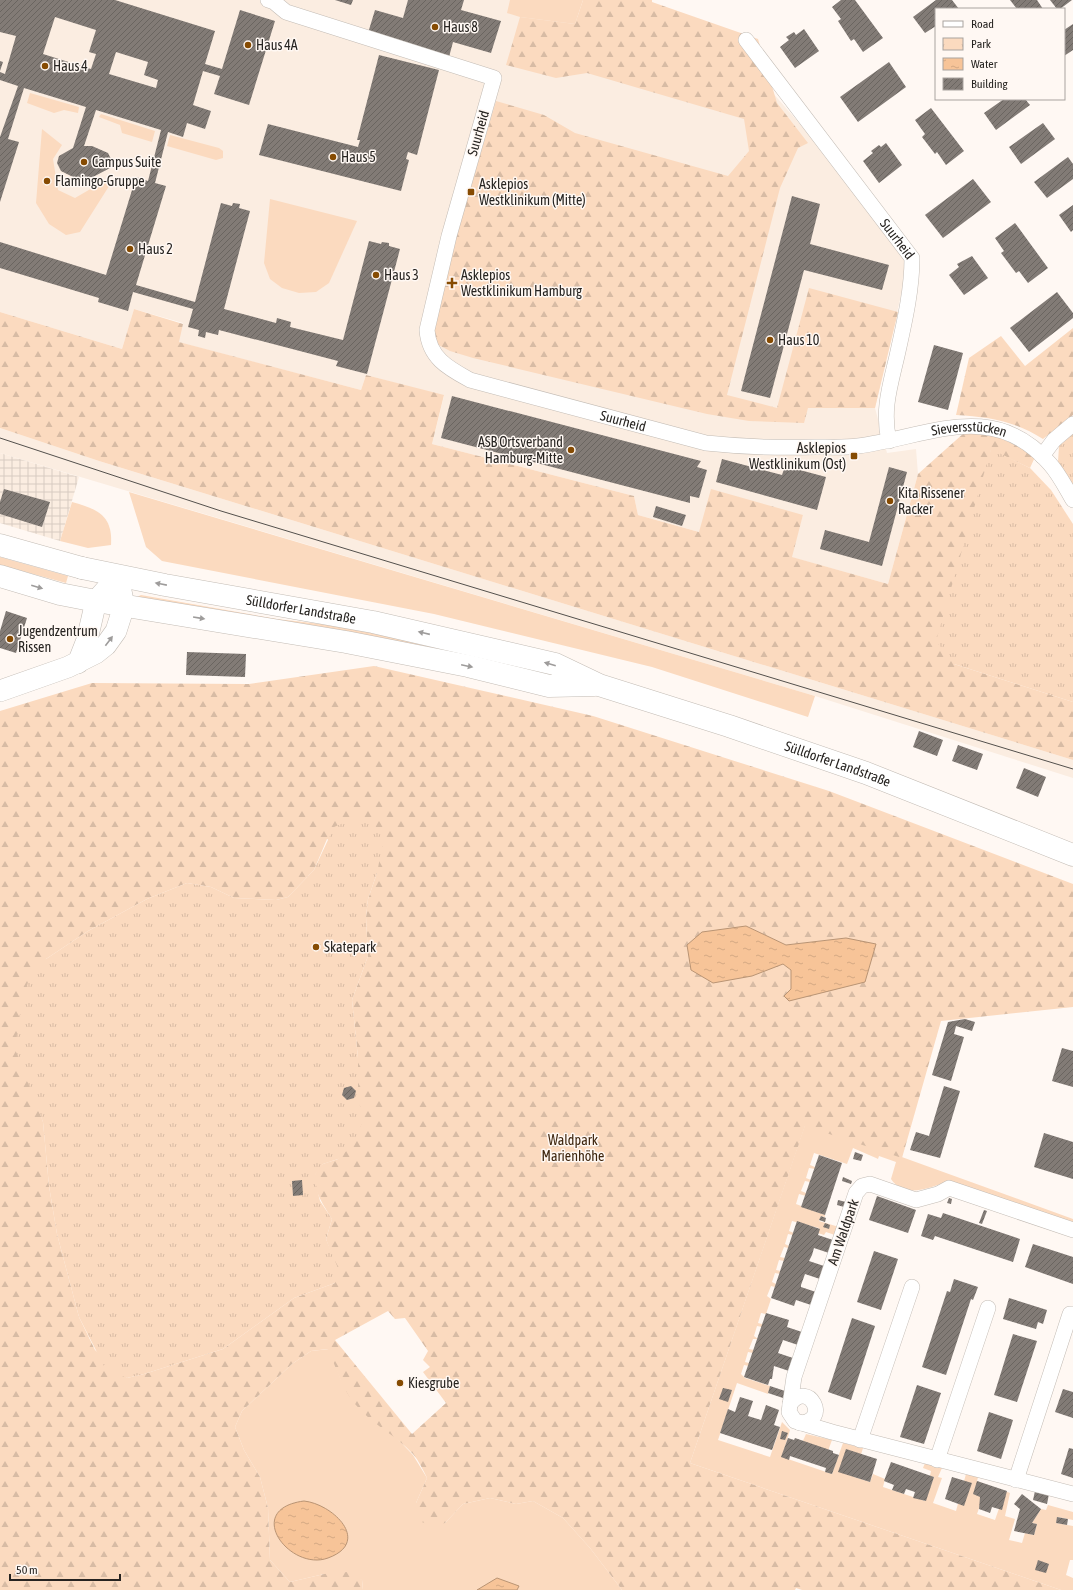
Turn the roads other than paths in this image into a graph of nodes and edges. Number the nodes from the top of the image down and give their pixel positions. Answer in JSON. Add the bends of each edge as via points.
{"nodes":[{"id":1,"x":268,"y":0,"type":"edge"},
{"id":2,"x":746,"y":40,"type":"dead end"},
{"id":3,"x":1073,"y":424,"type":"edge"},
{"id":4,"x":890,"y":441,"type":"junction"},
{"id":5,"x":1042,"y":456,"type":"junction"},
{"id":6,"x":1073,"y":500,"type":"edge"},
{"id":7,"x":0,"y":545,"type":"edge"},
{"id":8,"x":0,"y":576,"type":"edge"},
{"id":9,"x":118,"y":576,"type":"junction"},
{"id":10,"x":96,"y":601,"type":"junction"},
{"id":11,"x":124,"y":606,"type":"junction"},
{"id":12,"x":78,"y":663,"type":"junction"},
{"id":13,"x":599,"y":685,"type":"junction"},
{"id":14,"x":0,"y":691,"type":"edge"},
{"id":15,"x":1073,"y":855,"type":"edge"},
{"id":16,"x":1073,"y":1230,"type":"edge"},
{"id":17,"x":912,"y":1287,"type":"dead end"},
{"id":18,"x":988,"y":1308,"type":"dead end"},
{"id":19,"x":1070,"y":1314,"type":"dead end"},
{"id":20,"x":794,"y":1400,"type":"junction"},
{"id":21,"x":816,"y":1412,"type":"junction"},
{"id":22,"x":800,"y":1423,"type":"junction"},
{"id":23,"x":832,"y":1432,"type":"junction"},
{"id":24,"x":860,"y":1440,"type":"junction"},
{"id":25,"x":937,"y":1460,"type":"junction"},
{"id":26,"x":1016,"y":1480,"type":"junction"},
{"id":27,"x":1073,"y":1494,"type":"edge"}],
"edges":[{"from":1,"to":4,"type":"street","name":"Suurheid","via":[[286,12],[494,78],[449,236],[427,330],[431,348],[446,367],[470,380],[706,443],[745,448],[773,448],[853,446]]},
{"from":2,"to":4,"type":"street","name":"Suurheid","via":[[912,258],[907,310],[886,407],[886,427]]},
{"from":3,"to":5,"type":"street","via":[[1054,440]]},
{"from":4,"to":5,"type":"street","name":"Sieversstücken","via":[[956,426],[976,426],[1006,432],[1026,442]]},
{"from":5,"to":6,"type":"street","name":"Sieversstücken","via":[[1051,465]]},
{"from":7,"to":9,"type":"main road","name":"Sülldorfer Landstraße"},
{"from":8,"to":10,"type":"main road","name":"Sülldorfer Landstraße","one_way":true,"via":[[60,594]]},
{"from":9,"to":10,"type":"main road"},
{"from":9,"to":11,"type":"main road"},
{"from":13,"to":9,"type":"main road","name":"Sülldorfer Landstraße","one_way":true,"via":[[555,664],[473,644],[373,622]]},
{"from":10,"to":11,"type":"main road","name":"Sülldorfer Landstraße"},
{"from":10,"to":12,"type":"main road","via":[[87,640]]},
{"from":12,"to":11,"type":"main road","one_way":true,"via":[[106,645],[116,631]]},
{"from":11,"to":13,"type":"main road","name":"Sülldorfer Landstraße","one_way":true,"via":[[346,642],[468,666],[549,686]]},
{"from":12,"to":14,"type":"main road"},
{"from":13,"to":15,"type":"main road","name":"Sülldorfer Landstraße","via":[[866,773]]},
{"from":16,"to":20,"type":"street","name":"Am Waldpark","via":[[949,1188],[916,1200],[870,1184],[862,1186],[856,1193],[794,1377]]},
{"from":17,"to":24,"type":"street"},
{"from":18,"to":25,"type":"street"},
{"from":19,"to":26,"type":"street"},
{"from":20,"to":21,"type":"street","via":[[806,1396],[812,1400]]},
{"from":20,"to":22,"type":"street","name":"Am Waldpark","via":[[789,1412],[791,1417]]},
{"from":21,"to":22,"type":"street","via":[[811,1420]]},
{"from":21,"to":23,"type":"street"},
{"from":22,"to":23,"type":"street"},
{"from":23,"to":24,"type":"street"},
{"from":24,"to":25,"type":"street"},
{"from":25,"to":26,"type":"street"},
{"from":26,"to":27,"type":"street"}]}
